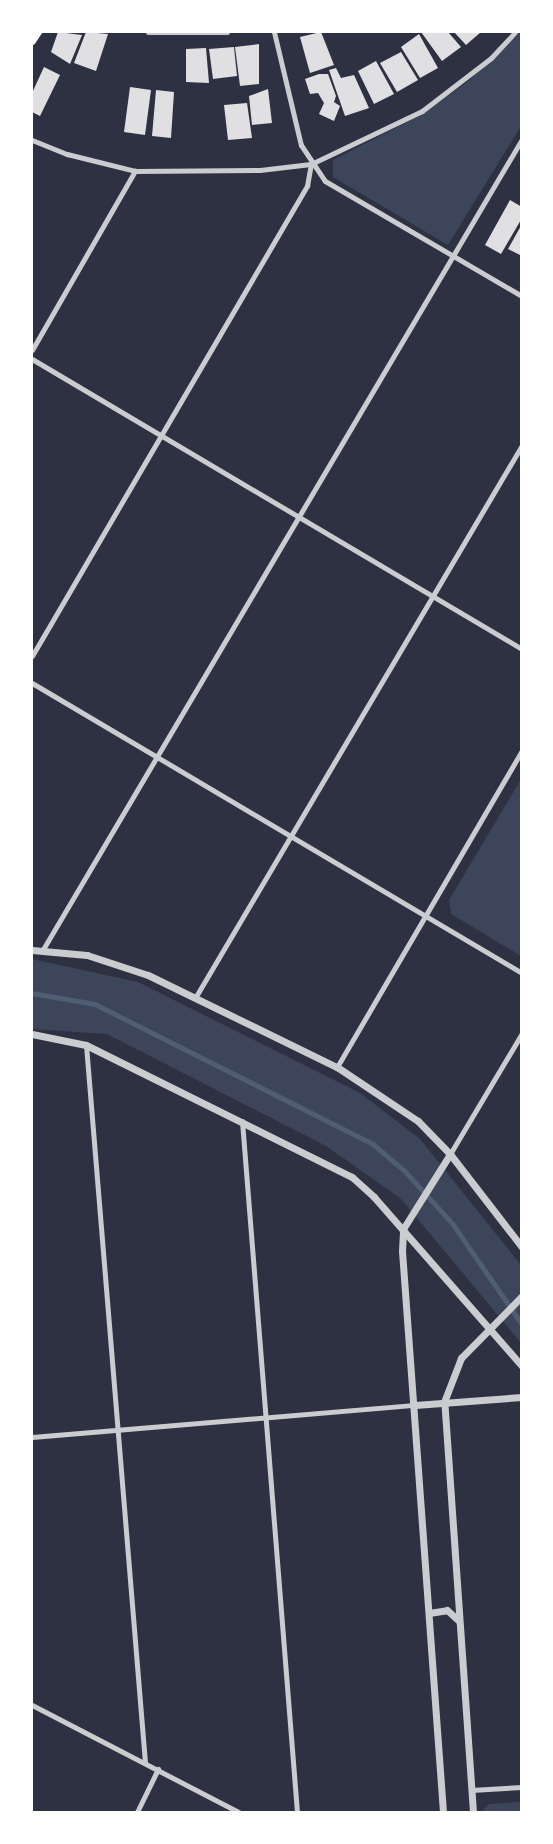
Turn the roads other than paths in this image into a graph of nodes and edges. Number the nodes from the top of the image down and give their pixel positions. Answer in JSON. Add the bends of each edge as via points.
{"nodes":[{"id":1,"x":38,"y":32,"type":"edge"},
{"id":2,"x":148,"y":32,"type":"edge"},
{"id":3,"x":227,"y":32,"type":"edge"},
{"id":4,"x":274,"y":32,"type":"edge"},
{"id":5,"x":514,"y":32,"type":"edge"},
{"id":6,"x":32,"y":41,"type":"edge"},
{"id":7,"x":522,"y":139,"type":"edge"},
{"id":8,"x":32,"y":140,"type":"edge"},
{"id":9,"x":311,"y":164,"type":"junction"},
{"id":10,"x":135,"y":171,"type":"junction"},
{"id":11,"x":451,"y":254,"type":"junction"},
{"id":12,"x":522,"y":296,"type":"edge"},
{"id":13,"x":32,"y":350,"type":"edge"},
{"id":14,"x":32,"y":359,"type":"edge"},
{"id":15,"x":163,"y":436,"type":"junction"},
{"id":16,"x":522,"y":445,"type":"edge"},
{"id":17,"x":297,"y":516,"type":"junction"},
{"id":18,"x":432,"y":596,"type":"junction"},
{"id":19,"x":522,"y":649,"type":"edge"},
{"id":20,"x":32,"y":656,"type":"edge"},
{"id":21,"x":32,"y":682,"type":"edge"},
{"id":22,"x":522,"y":751,"type":"edge"},
{"id":23,"x":156,"y":756,"type":"junction"},
{"id":24,"x":291,"y":835,"type":"junction"},
{"id":25,"x":425,"y":916,"type":"junction"},
{"id":26,"x":32,"y":950,"type":"edge"},
{"id":27,"x":42,"y":951,"type":"junction"},
{"id":28,"x":522,"y":973,"type":"edge"},
{"id":29,"x":195,"y":998,"type":"junction"},
{"id":30,"x":32,"y":1034,"type":"edge"},
{"id":31,"x":522,"y":1034,"type":"edge"},
{"id":32,"x":86,"y":1045,"type":"junction"},
{"id":33,"x":337,"y":1067,"type":"junction"},
{"id":34,"x":242,"y":1121,"type":"junction"},
{"id":35,"x":450,"y":1154,"type":"junction"},
{"id":36,"x":403,"y":1229,"type":"junction"},
{"id":37,"x":522,"y":1247,"type":"edge"},
{"id":38,"x":519,"y":1298,"type":"edge"},
{"id":39,"x":489,"y":1328,"type":"junction"},
{"id":40,"x":522,"y":1366,"type":"edge"},
{"id":41,"x":522,"y":1397,"type":"edge"},
{"id":42,"x":444,"y":1402,"type":"junction"},
{"id":43,"x":415,"y":1405,"type":"junction"},
{"id":44,"x":268,"y":1421,"type":"junction"},
{"id":45,"x":118,"y":1431,"type":"junction"},
{"id":46,"x":32,"y":1437,"type":"edge"},
{"id":47,"x":429,"y":1614,"type":"junction"},
{"id":48,"x":458,"y":1621,"type":"junction"},
{"id":49,"x":32,"y":1705,"type":"edge"},
{"id":50,"x":145,"y":1763,"type":"junction"},
{"id":51,"x":158,"y":1769,"type":"junction"},
{"id":52,"x":522,"y":1787,"type":"edge"},
{"id":53,"x":471,"y":1790,"type":"junction"},
{"id":54,"x":137,"y":1812,"type":"edge"},
{"id":55,"x":238,"y":1812,"type":"edge"},
{"id":56,"x":297,"y":1812,"type":"edge"},
{"id":57,"x":443,"y":1812,"type":"edge"},
{"id":58,"x":473,"y":1812,"type":"edge"}],
"edges":[{"from":1,"to":6,"type":"main road"},
{"from":2,"to":3,"type":"street"},
{"from":4,"to":9,"type":"street","via":[[301,145]]},
{"from":5,"to":9,"type":"street","via":[[491,58],[422,111]]},
{"from":7,"to":11,"type":"street"},
{"from":8,"to":10,"type":"street"},
{"from":9,"to":10,"type":"street","via":[[260,170]]},
{"from":9,"to":11,"type":"street","via":[[325,181]]},
{"from":9,"to":15,"type":"street","via":[[307,186]]},
{"from":10,"to":13,"type":"street"},
{"from":11,"to":12,"type":"street"},
{"from":11,"to":17,"type":"street"},
{"from":14,"to":15,"type":"street"},
{"from":15,"to":17,"type":"street"},
{"from":15,"to":20,"type":"street"},
{"from":16,"to":18,"type":"street"},
{"from":17,"to":18,"type":"street"},
{"from":17,"to":23,"type":"street"},
{"from":18,"to":19,"type":"street"},
{"from":18,"to":24,"type":"street"},
{"from":21,"to":23,"type":"street"},
{"from":22,"to":25,"type":"street"},
{"from":23,"to":24,"type":"street"},
{"from":23,"to":27,"type":"street"},
{"from":24,"to":25,"type":"street"},
{"from":24,"to":29,"type":"street"},
{"from":25,"to":28,"type":"street"},
{"from":25,"to":33,"type":"street"},
{"from":26,"to":27,"type":"street"},
{"from":27,"to":29,"type":"street","via":[[87,955],[120,965]]},
{"from":29,"to":33,"type":"street"},
{"from":30,"to":32,"type":"street"},
{"from":31,"to":35,"type":"street"},
{"from":32,"to":34,"type":"street"},
{"from":32,"to":45,"type":"street"},
{"from":33,"to":35,"type":"street","via":[[418,1121]]},
{"from":34,"to":36,"type":"street","via":[[352,1177]]},
{"from":34,"to":44,"type":"street"},
{"from":35,"to":36,"type":"street","via":[[438,1180]]},
{"from":35,"to":37,"type":"street"},
{"from":36,"to":39,"type":"street"},
{"from":36,"to":43,"type":"street"},
{"from":38,"to":39,"type":"street"},
{"from":39,"to":40,"type":"street"},
{"from":39,"to":42,"type":"street","via":[[461,1358]]},
{"from":41,"to":42,"type":"street"},
{"from":42,"to":43,"type":"street"},
{"from":42,"to":48,"type":"street"},
{"from":43,"to":44,"type":"street"},
{"from":43,"to":47,"type":"street"},
{"from":44,"to":45,"type":"street"},
{"from":44,"to":56,"type":"street"},
{"from":45,"to":46,"type":"street"},
{"from":45,"to":50,"type":"street"},
{"from":47,"to":48,"type":"street","via":[[447,1610]]},
{"from":47,"to":57,"type":"street"},
{"from":48,"to":53,"type":"street"},
{"from":49,"to":50,"type":"street"},
{"from":50,"to":51,"type":"street"},
{"from":51,"to":54,"type":"street"},
{"from":51,"to":55,"type":"street"},
{"from":52,"to":53,"type":"street"},
{"from":53,"to":58,"type":"street"}]}
